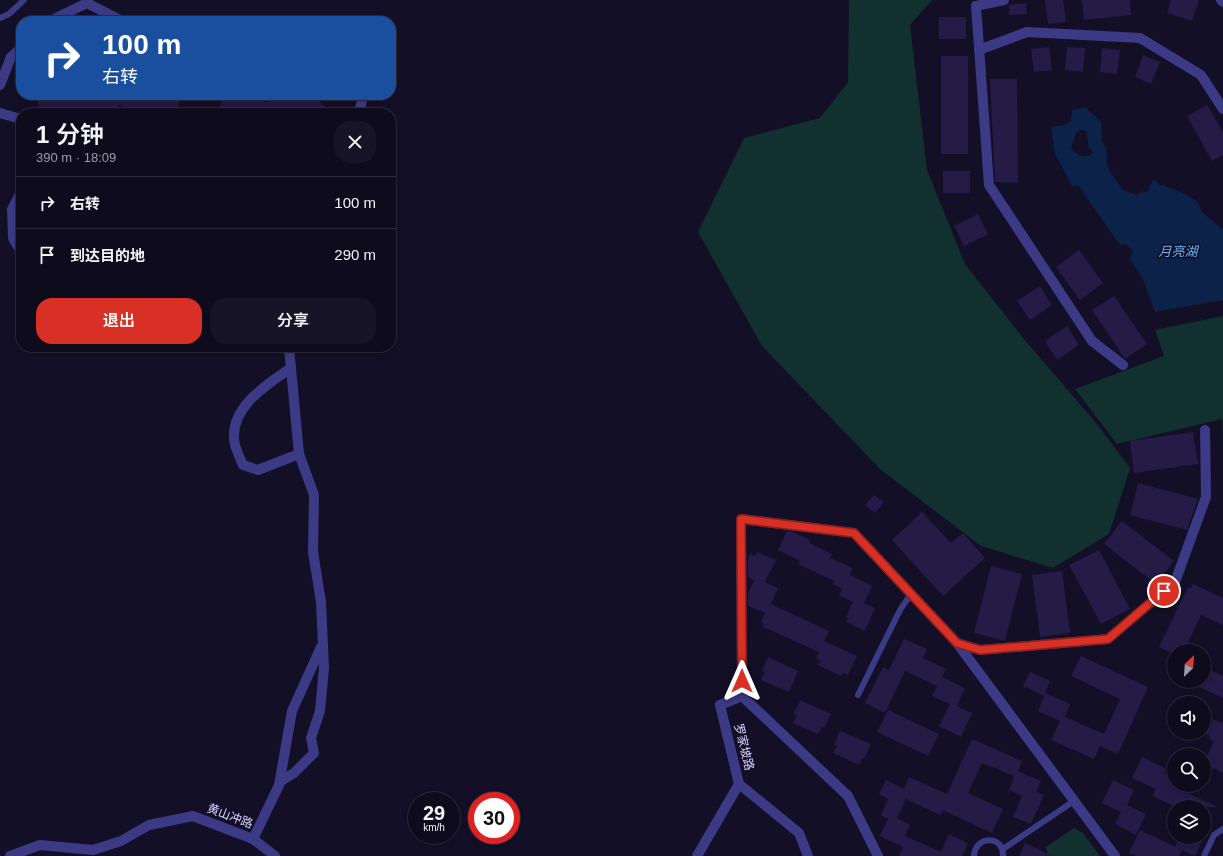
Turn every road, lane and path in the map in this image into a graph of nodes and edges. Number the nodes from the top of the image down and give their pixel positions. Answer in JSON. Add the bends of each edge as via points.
{"nodes":[{"id":1,"x":24,"y":0,"type":"edge"},
{"id":2,"x":1004,"y":0,"type":"edge"},
{"id":3,"x":60,"y":16,"type":"edge"},
{"id":4,"x":112,"y":16,"type":"edge"},
{"id":5,"x":0,"y":18,"type":"edge"},
{"id":6,"x":979,"y":50,"type":"junction"},
{"id":7,"x":16,"y":52,"type":"edge"},
{"id":8,"x":0,"y":85,"type":"edge"},
{"id":9,"x":1223,"y":109,"type":"edge"},
{"id":10,"x":0,"y":113,"type":"edge"},
{"id":11,"x":16,"y":118,"type":"edge"},
{"id":12,"x":16,"y":201,"type":"edge"},
{"id":13,"x":16,"y":243,"type":"edge"},
{"id":14,"x":289,"y":352,"type":"edge"},
{"id":15,"x":1123,"y":364,"type":"dead end"},
{"id":16,"x":291,"y":368,"type":"junction"},
{"id":17,"x":1205,"y":430,"type":"dead end"},
{"id":18,"x":299,"y":454,"type":"junction"},
{"id":19,"x":912,"y":594,"type":"junction"},
{"id":20,"x":957,"y":643,"type":"junction"},
{"id":21,"x":322,"y":646,"type":"junction"},
{"id":22,"x":858,"y":695,"type":"dead end"},
{"id":23,"x":742,"y":696,"type":"junction"},
{"id":24,"x":281,"y":781,"type":"junction"},
{"id":25,"x":739,"y":784,"type":"junction"},
{"id":26,"x":1074,"y":801,"type":"junction"},
{"id":27,"x":1223,"y":829,"type":"edge"},
{"id":28,"x":253,"y":839,"type":"junction"},
{"id":29,"x":1003,"y":849,"type":"junction"},
{"id":30,"x":10,"y":856,"type":"edge"},
{"id":31,"x":275,"y":856,"type":"edge"},
{"id":32,"x":697,"y":856,"type":"edge"},
{"id":33,"x":808,"y":856,"type":"edge"},
{"id":34,"x":878,"y":856,"type":"edge"},
{"id":35,"x":974,"y":856,"type":"edge"},
{"id":36,"x":1003,"y":856,"type":"edge"},
{"id":37,"x":1115,"y":856,"type":"edge"},
{"id":38,"x":1204,"y":856,"type":"edge"}],
"edges":[{"from":1,"to":5,"type":"lane","via":[[9,14]]},
{"from":2,"to":6,"type":"street","via":[[976,6]]},
{"from":3,"to":4,"type":"street","via":[[87,3]]},
{"from":6,"to":9,"type":"street","via":[[1027,32],[1140,38],[1201,75]]},
{"from":6,"to":15,"type":"street","via":[[989,185],[1092,341]]},
{"from":7,"to":8,"type":"street","via":[[11,57]]},
{"from":10,"to":11,"type":"street"},
{"from":12,"to":13,"type":"street","via":[[12,209],[13,238]]},
{"from":14,"to":16,"type":"street"},
{"from":16,"to":18,"type":"street"},
{"from":16,"to":18,"type":"street","via":[[261,387],[244,407],[235,422],[235,444],[243,465],[258,470]]},
{"from":17,"to":20,"type":"street","via":[[1206,497],[1175,582],[1108,639],[980,650]]},
{"from":18,"to":21,"type":"street","via":[[314,495],[313,552],[321,602]]},
{"from":19,"to":20,"type":"street"},
{"from":19,"to":22,"type":"lane","via":[[900,610]]},
{"from":19,"to":23,"type":"street","via":[[854,533],[741,519]]},
{"from":20,"to":26,"type":"street"},
{"from":21,"to":24,"type":"street","via":[[292,711]]},
{"from":21,"to":24,"type":"street","via":[[324,668],[320,711],[311,738],[314,753],[294,773]]},
{"from":23,"to":25,"type":"street","name":"罗家坡路","via":[[720,705]]},
{"from":23,"to":34,"type":"street","via":[[848,796]]},
{"from":24,"to":28,"type":"street"},
{"from":25,"to":32,"type":"street","name":"罗家坡路"},
{"from":25,"to":33,"type":"street","via":[[799,833]]},
{"from":26,"to":29,"type":"lane"},
{"from":26,"to":37,"type":"street"},
{"from":27,"to":38,"type":"lane","via":[[1214,835]]},
{"from":28,"to":30,"type":"street","name":"黄山冲路","via":[[193,816],[149,825],[120,841],[93,850],[40,845]]},
{"from":28,"to":31,"type":"street","name":"黄山冲路"},
{"from":29,"to":35,"type":"lane","via":[[997,842],[983,841],[976,846]]},
{"from":29,"to":36,"type":"lane"}]}
